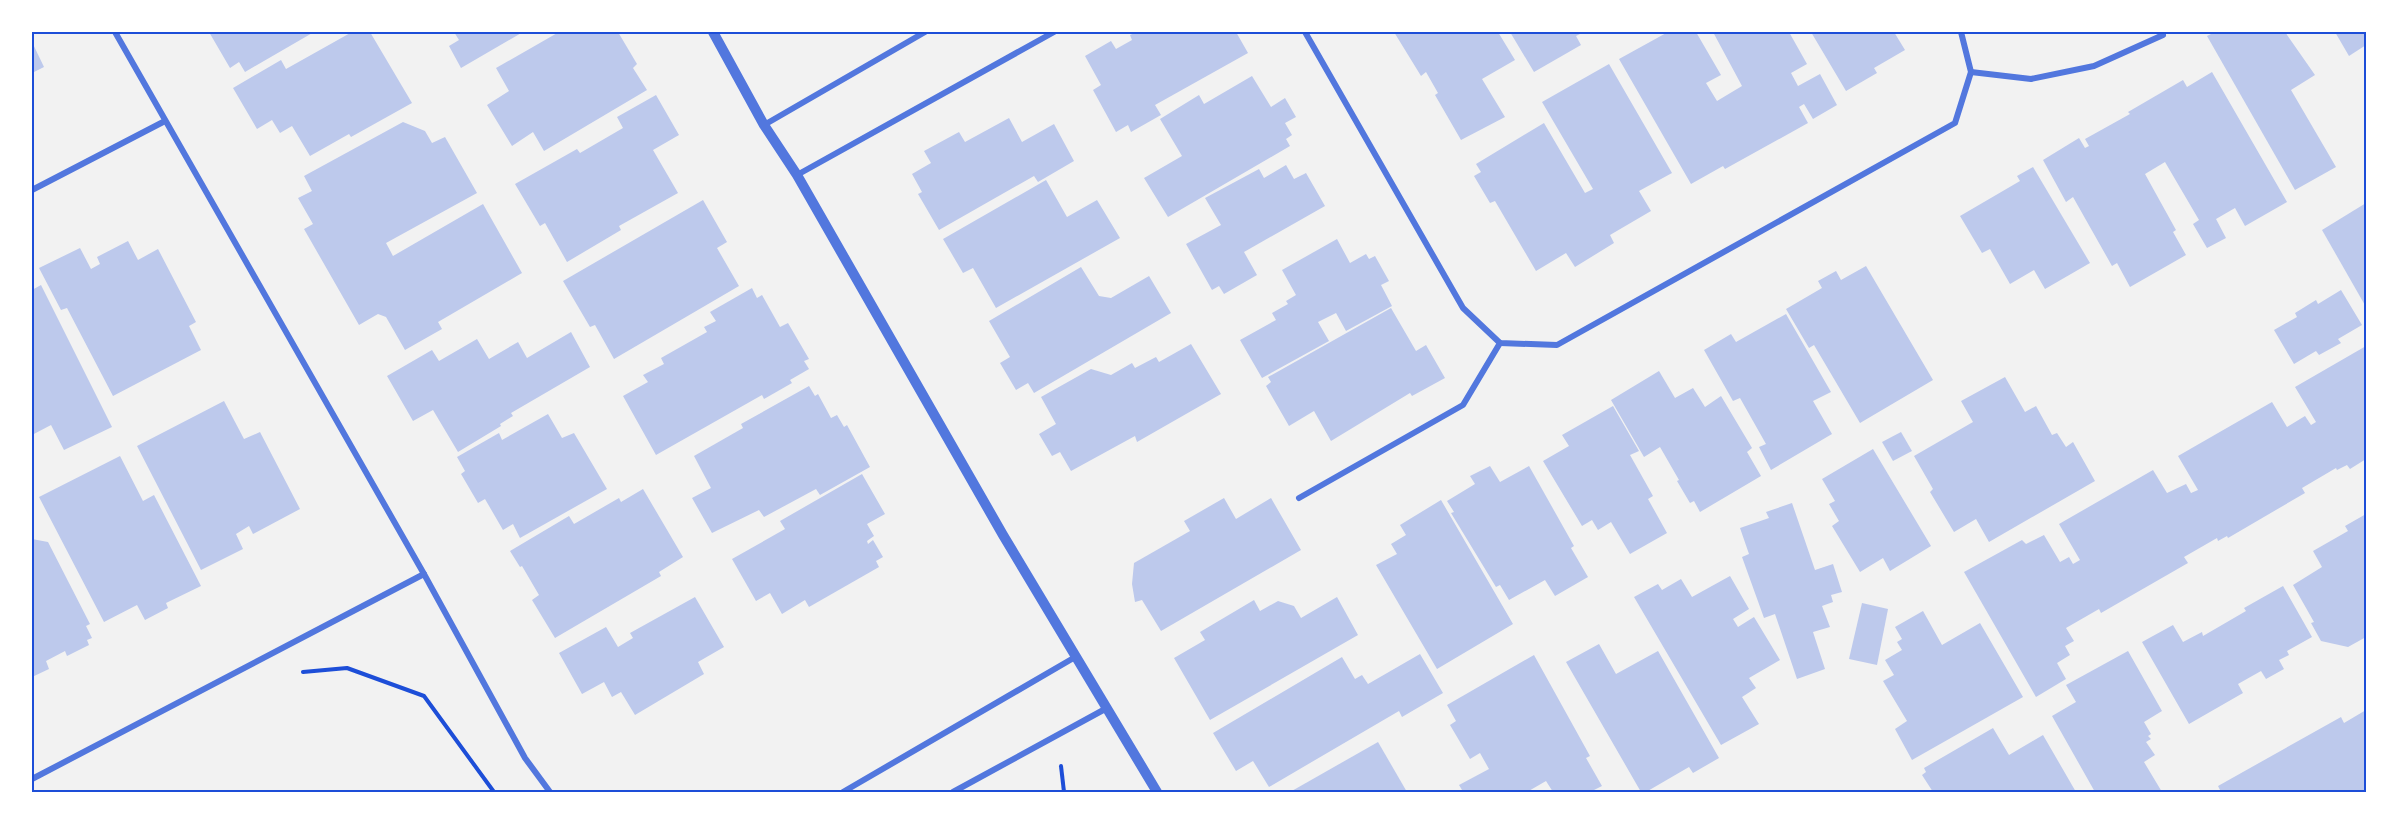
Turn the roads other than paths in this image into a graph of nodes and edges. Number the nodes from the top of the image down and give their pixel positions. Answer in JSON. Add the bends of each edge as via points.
{"nodes":[{"id":1,"x":115,"y":32,"type":"edge"},
{"id":2,"x":713,"y":32,"type":"edge"},
{"id":3,"x":925,"y":32,"type":"edge"},
{"id":4,"x":1054,"y":32,"type":"edge"},
{"id":5,"x":1305,"y":32,"type":"edge"},
{"id":6,"x":1961,"y":32,"type":"edge"},
{"id":7,"x":2163,"y":35,"type":"dead end"},
{"id":8,"x":1971,"y":72,"type":"junction"},
{"id":9,"x":165,"y":121,"type":"junction"},
{"id":10,"x":764,"y":125,"type":"junction"},
{"id":11,"x":797,"y":175,"type":"junction"},
{"id":12,"x":32,"y":190,"type":"edge"},
{"id":13,"x":1500,"y":343,"type":"junction"},
{"id":14,"x":1299,"y":498,"type":"dead end"},
{"id":15,"x":424,"y":574,"type":"junction"},
{"id":16,"x":1077,"y":656,"type":"junction"},
{"id":17,"x":1108,"y":708,"type":"junction"},
{"id":18,"x":32,"y":779,"type":"edge"},
{"id":19,"x":550,"y":792,"type":"edge"},
{"id":20,"x":843,"y":792,"type":"edge"},
{"id":21,"x":953,"y":792,"type":"edge"},
{"id":22,"x":1157,"y":792,"type":"edge"}],
"edges":[{"from":1,"to":9,"type":"street"},
{"from":2,"to":10,"type":"street"},
{"from":3,"to":10,"type":"street"},
{"from":4,"to":11,"type":"street"},
{"from":5,"to":13,"type":"street","via":[[1463,308]]},
{"from":6,"to":8,"type":"street"},
{"from":7,"to":8,"type":"street","via":[[2094,66],[2031,79]]},
{"from":8,"to":13,"type":"street","via":[[1955,123],[1557,345]]},
{"from":9,"to":12,"type":"street"},
{"from":9,"to":15,"type":"street"},
{"from":10,"to":11,"type":"street"},
{"from":11,"to":16,"type":"street"},
{"from":13,"to":14,"type":"street","via":[[1463,405]]},
{"from":15,"to":18,"type":"street"},
{"from":15,"to":19,"type":"street","via":[[525,758]]},
{"from":16,"to":17,"type":"street"},
{"from":16,"to":20,"type":"street"},
{"from":17,"to":21,"type":"street"},
{"from":17,"to":22,"type":"street"}]}
